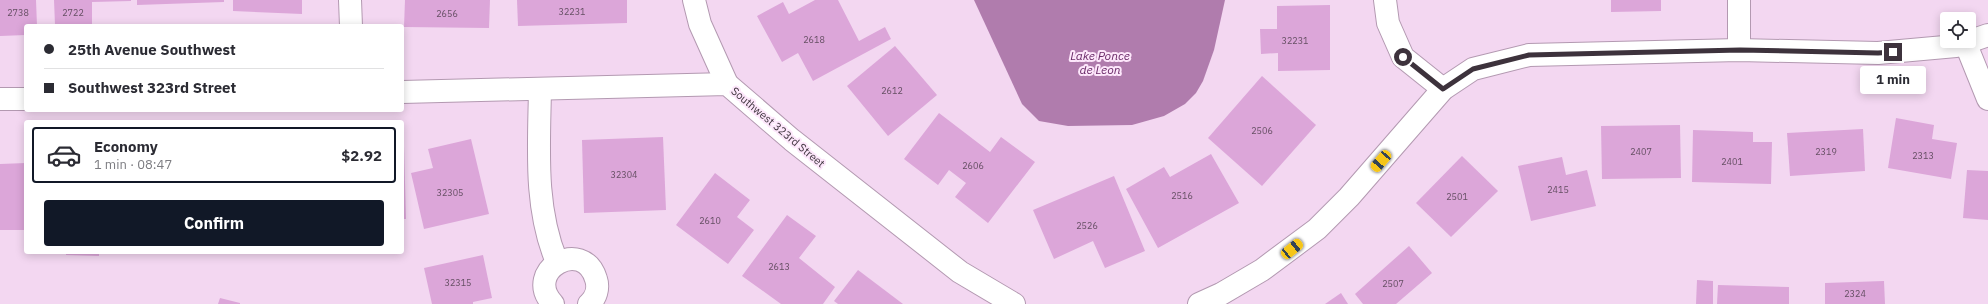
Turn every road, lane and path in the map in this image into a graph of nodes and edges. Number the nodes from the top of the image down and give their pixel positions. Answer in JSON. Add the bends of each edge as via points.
{"nodes":[{"id":1,"x":350,"y":0,"type":"edge"},
{"id":2,"x":694,"y":0,"type":"edge"},
{"id":3,"x":1385,"y":0,"type":"edge"},
{"id":4,"x":1739,"y":0,"type":"edge"},
{"id":5,"x":351,"y":24,"type":"edge"},
{"id":6,"x":1988,"y":35,"type":"edge"},
{"id":7,"x":1976,"y":39,"type":"edge"},
{"id":8,"x":1940,"y":47,"type":"edge"},
{"id":9,"x":1967,"y":48,"type":"edge"},
{"id":10,"x":1740,"y":50,"type":"junction"},
{"id":11,"x":727,"y":84,"type":"junction"},
{"id":12,"x":540,"y":89,"type":"junction"},
{"id":13,"x":1443,"y":89,"type":"junction"},
{"id":14,"x":404,"y":92,"type":"edge"},
{"id":15,"x":0,"y":99,"type":"edge"},
{"id":16,"x":24,"y":99,"type":"edge"},
{"id":17,"x":1988,"y":99,"type":"edge"},
{"id":18,"x":557,"y":262,"type":"junction"},
{"id":19,"x":553,"y":304,"type":"edge"},
{"id":20,"x":589,"y":304,"type":"edge"},
{"id":21,"x":1014,"y":304,"type":"edge"},
{"id":22,"x":1200,"y":304,"type":"edge"}],
"edges":[{"from":1,"to":5,"type":"street"},
{"from":2,"to":11,"type":"street","via":[[700,24]]},
{"from":3,"to":13,"type":"street","via":[[1388,23],[1403,57]]},
{"from":4,"to":10,"type":"street"},
{"from":6,"to":7,"type":"street"},
{"from":8,"to":10,"type":"street","via":[[1878,53]]},
{"from":9,"to":17,"type":"street"},
{"from":10,"to":13,"type":"street","via":[[1529,55],[1473,69]]},
{"from":11,"to":12,"type":"street","name":"Southwest 323rd Street"},
{"from":11,"to":21,"type":"street","name":"Southwest 323rd Street","via":[[792,140],[960,272]]},
{"from":12,"to":14,"type":"street","name":"Southwest 323rd Street"},
{"from":12,"to":18,"type":"street","via":[[540,186],[545,226]]},
{"from":13,"to":22,"type":"street","via":[[1349,197],[1317,229],[1262,270]]},
{"from":15,"to":16,"type":"street"},
{"from":18,"to":19,"type":"street","via":[[549,269],[544,289]]},
{"from":18,"to":20,"type":"street","via":[[577,259],[594,271],[597,292]]}]}
